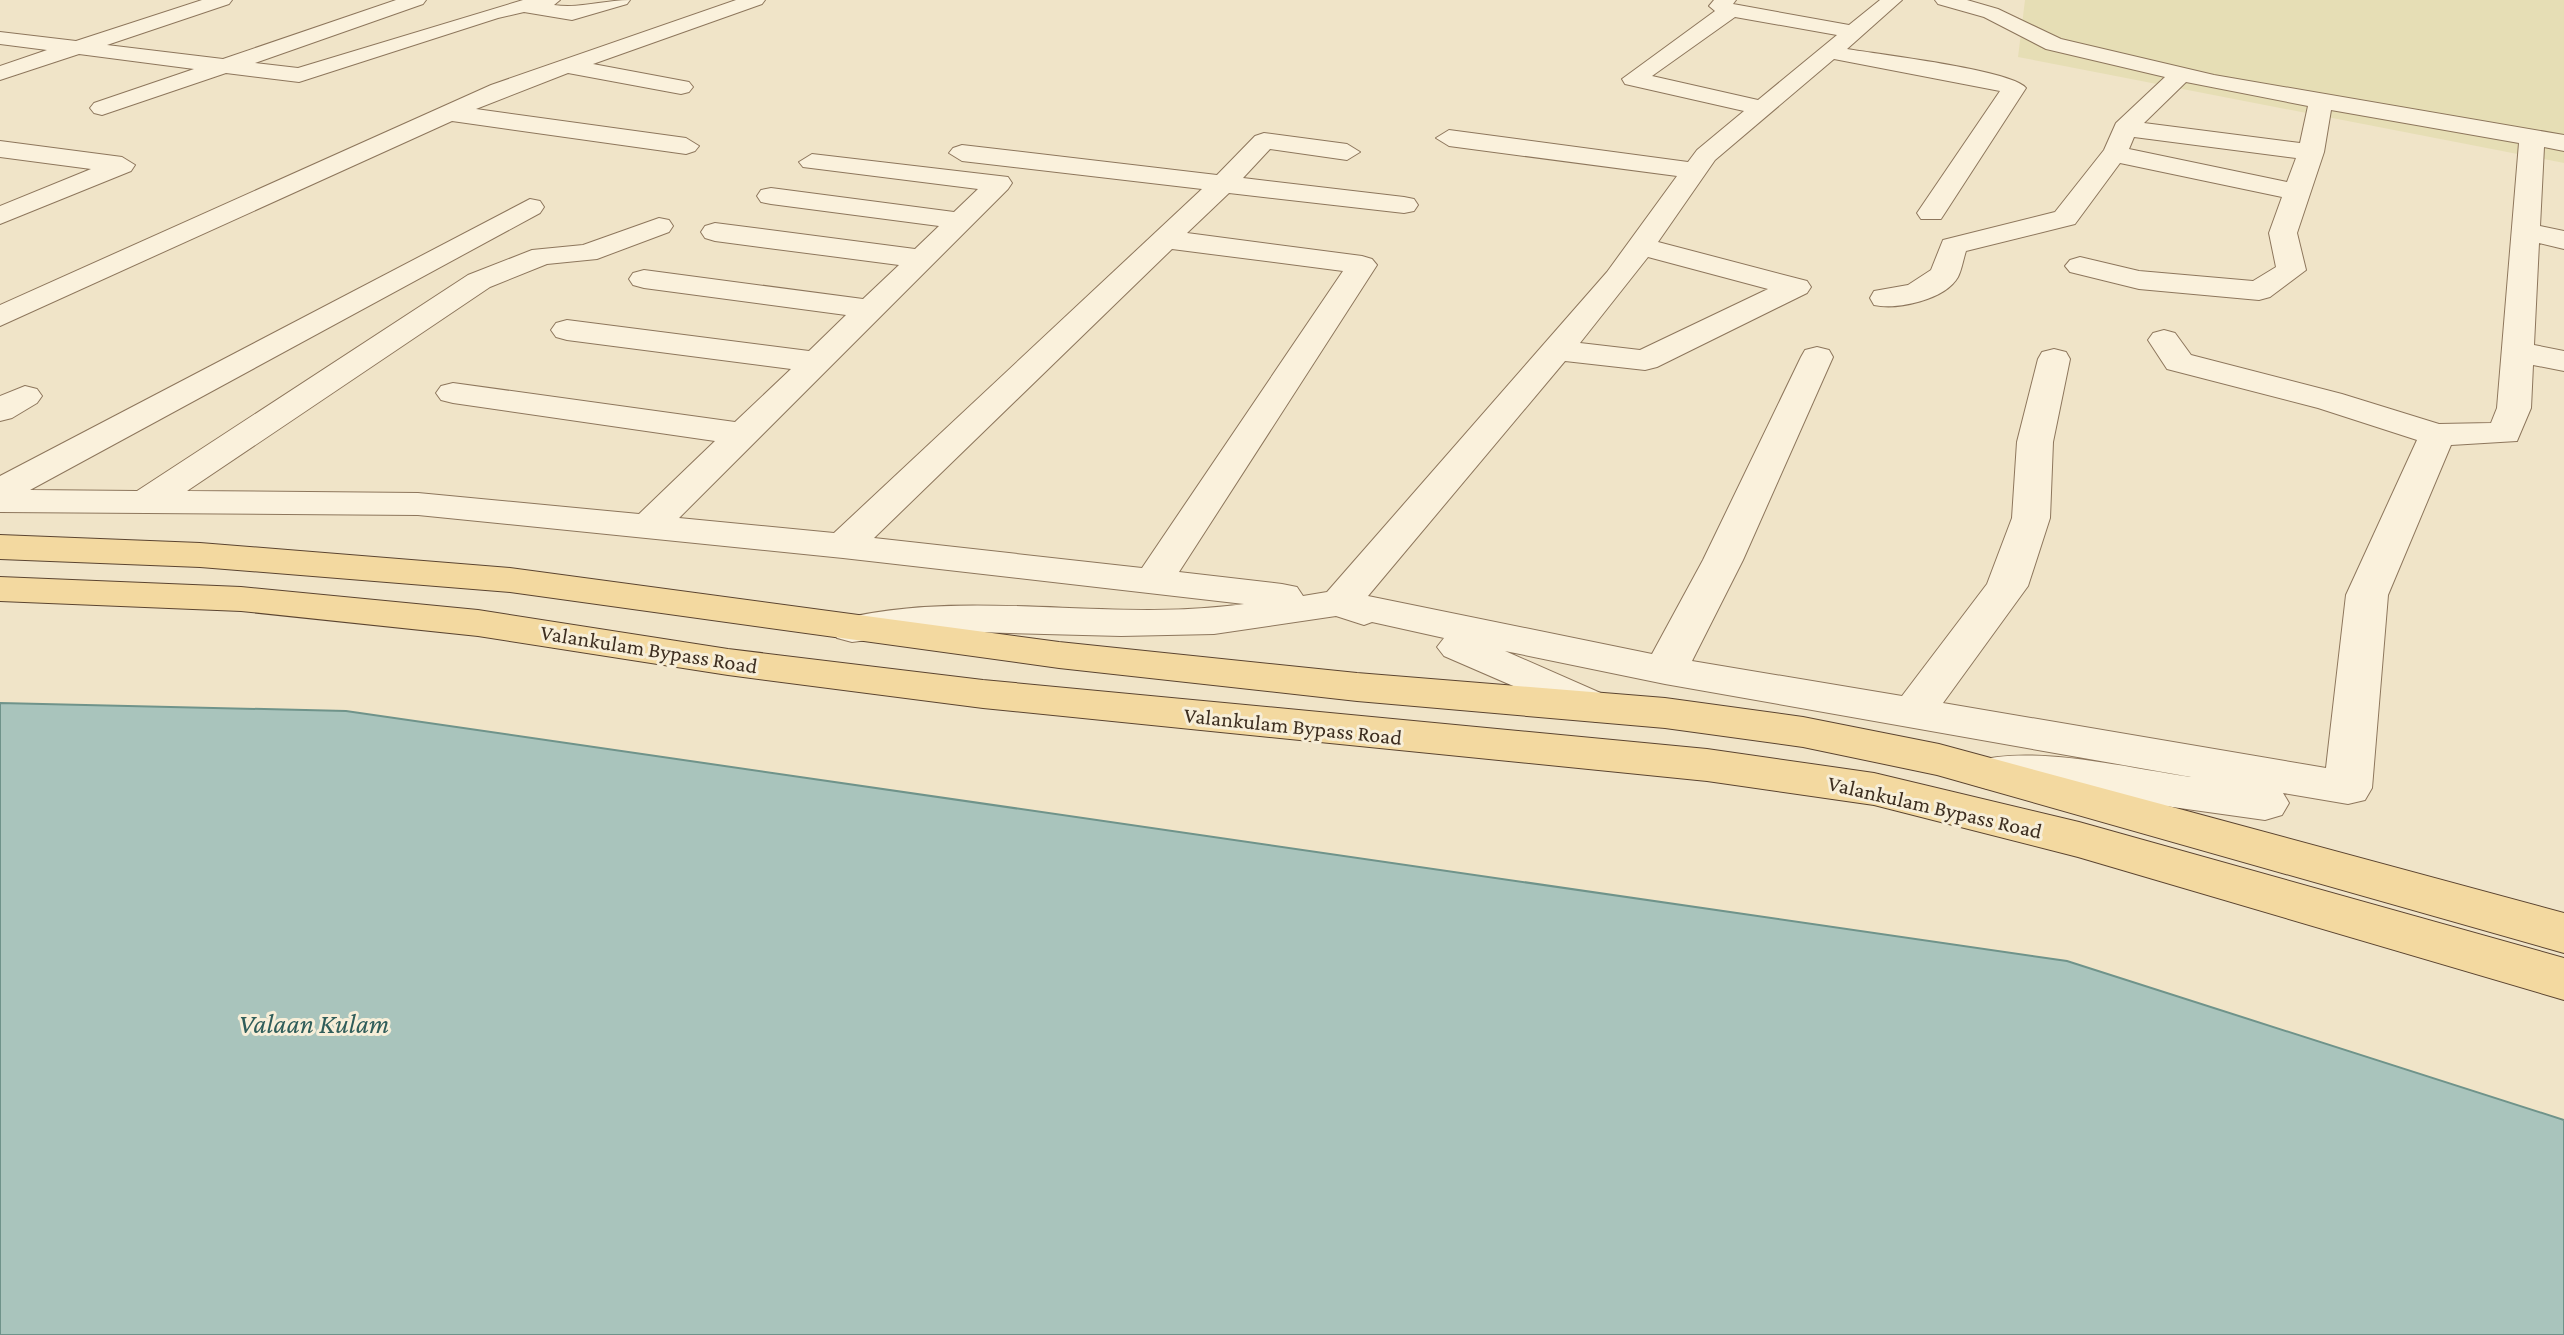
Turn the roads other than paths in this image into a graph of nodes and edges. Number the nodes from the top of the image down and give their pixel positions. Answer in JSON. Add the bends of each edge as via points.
{"nodes":[{"id":1,"x":159,"y":0,"type":"edge"},
{"id":2,"x":416,"y":0,"type":"edge"},
{"id":3,"x":550,"y":0,"type":"edge"},
{"id":4,"x":620,"y":0,"type":"edge"},
{"id":5,"x":755,"y":0,"type":"edge"},
{"id":6,"x":1892,"y":0,"type":"edge"},
{"id":7,"x":1945,"y":0,"type":"edge"},
{"id":8,"x":466,"y":1,"type":"edge"},
{"id":9,"x":213,"y":3,"type":"edge"},
{"id":10,"x":1728,"y":5,"type":"edge"},
{"id":11,"x":524,"y":6,"type":"junction"},
{"id":12,"x":492,"y":13,"type":"junction"},
{"id":13,"x":0,"y":38,"type":"edge"},
{"id":14,"x":1841,"y":42,"type":"junction"},
{"id":15,"x":78,"y":48,"type":"junction"},
{"id":16,"x":538,"y":49,"type":"dead end"},
{"id":17,"x":579,"y":62,"type":"junction"},
{"id":18,"x":222,"y":66,"type":"junction"},
{"id":19,"x":0,"y":73,"type":"edge"},
{"id":20,"x":2182,"y":74,"type":"junction"},
{"id":21,"x":681,"y":87,"type":"dead end"},
{"id":22,"x":2321,"y":102,"type":"junction"},
{"id":23,"x":102,"y":108,"type":"dead end"},
{"id":24,"x":1763,"y":108,"type":"junction"},
{"id":25,"x":449,"y":113,"type":"junction"},
{"id":26,"x":2125,"y":128,"type":"junction"},
{"id":27,"x":1449,"y":138,"type":"dead end"},
{"id":28,"x":2548,"y":142,"type":"edge"},
{"id":29,"x":686,"y":146,"type":"dead end"},
{"id":30,"x":0,"y":149,"type":"edge"},
{"id":31,"x":941,"y":151,"type":"dead end"},
{"id":32,"x":1347,"y":152,"type":"dead end"},
{"id":33,"x":2311,"y":152,"type":"junction"},
{"id":34,"x":2114,"y":154,"type":"junction"},
{"id":35,"x":812,"y":162,"type":"dead end"},
{"id":36,"x":1695,"y":171,"type":"junction"},
{"id":37,"x":1223,"y":184,"type":"junction"},
{"id":38,"x":2297,"y":192,"type":"junction"},
{"id":39,"x":771,"y":196,"type":"dead end"},
{"id":40,"x":1404,"y":205,"type":"dead end"},
{"id":41,"x":530,"y":207,"type":"dead end"},
{"id":42,"x":1931,"y":213,"type":"dead end"},
{"id":43,"x":0,"y":216,"type":"edge"},
{"id":44,"x":961,"y":221,"type":"junction"},
{"id":45,"x":659,"y":226,"type":"dead end"},
{"id":46,"x":715,"y":232,"type":"dead end"},
{"id":47,"x":2526,"y":232,"type":"junction"},
{"id":48,"x":1165,"y":239,"type":"junction"},
{"id":49,"x":2564,"y":240,"type":"edge"},
{"id":50,"x":1641,"y":246,"type":"junction"},
{"id":51,"x":922,"y":259,"type":"junction"},
{"id":52,"x":2080,"y":266,"type":"dead end"},
{"id":53,"x":644,"y":279,"type":"dead end"},
{"id":54,"x":1885,"y":298,"type":"dead end"},
{"id":55,"x":871,"y":309,"type":"junction"},
{"id":56,"x":0,"y":317,"type":"edge"},
{"id":57,"x":567,"y":330,"type":"dead end"},
{"id":58,"x":2164,"y":340,"type":"dead end"},
{"id":59,"x":1556,"y":350,"type":"junction"},
{"id":60,"x":2518,"y":352,"type":"junction"},
{"id":61,"x":1817,"y":357,"type":"dead end"},
{"id":62,"x":2054,"y":359,"type":"dead end"},
{"id":63,"x":2564,"y":361,"type":"edge"},
{"id":64,"x":816,"y":362,"type":"junction"},
{"id":65,"x":453,"y":393,"type":"dead end"},
{"id":66,"x":743,"y":434,"type":"junction"},
{"id":67,"x":2437,"y":435,"type":"junction"},
{"id":68,"x":0,"y":491,"type":"edge"},
{"id":69,"x":0,"y":501,"type":"edge"},
{"id":70,"x":145,"y":502,"type":"junction"},
{"id":71,"x":648,"y":527,"type":"junction"},
{"id":72,"x":843,"y":546,"type":"junction"},
{"id":73,"x":0,"y":547,"type":"edge"},
{"id":74,"x":1153,"y":581,"type":"junction"},
{"id":75,"x":0,"y":589,"type":"edge"},
{"id":76,"x":1340,"y":603,"type":"junction"},
{"id":77,"x":797,"y":622,"type":"junction"},
{"id":78,"x":852,"y":629,"type":"junction"},
{"id":79,"x":770,"y":667,"type":"junction"},
{"id":80,"x":1665,"y":670,"type":"junction"},
{"id":81,"x":1596,"y":708,"type":"junction"},
{"id":82,"x":1915,"y":735,"type":"junction"},
{"id":83,"x":1985,"y":773,"type":"junction"},
{"id":84,"x":2348,"y":788,"type":"junction"},
{"id":85,"x":1920,"y":802,"type":"junction"},
{"id":86,"x":2564,"y":933,"type":"edge"},
{"id":87,"x":2564,"y":979,"type":"edge"}],
"edges":[{"from":1,"to":9,"type":"street"},
{"from":2,"to":18,"type":"street"},
{"from":3,"to":11,"type":"street"},
{"from":4,"to":11,"type":"street","via":[[572,14]]},
{"from":5,"to":17,"type":"street"},
{"from":6,"to":14,"type":"street"},
{"from":7,"to":20,"type":"street","via":[[1991,13],[2054,44]]},
{"from":8,"to":12,"type":"street","via":[[490,3]]},
{"from":9,"to":15,"type":"street"},
{"from":10,"to":14,"type":"street"},
{"from":10,"to":24,"type":"street","via":[[1633,79]]},
{"from":11,"to":12,"type":"street"},
{"from":12,"to":18,"type":"street","via":[[299,75]]},
{"from":13,"to":15,"type":"street"},
{"from":14,"to":24,"type":"street"},
{"from":14,"to":42,"type":"street","via":[[2014,88]]},
{"from":15,"to":18,"type":"street"},
{"from":15,"to":19,"type":"street"},
{"from":16,"to":17,"type":"street"},
{"from":17,"to":21,"type":"street"},
{"from":17,"to":25,"type":"street"},
{"from":18,"to":23,"type":"street"},
{"from":20,"to":22,"type":"street"},
{"from":20,"to":26,"type":"street"},
{"from":22,"to":28,"type":"street"},
{"from":22,"to":33,"type":"street"},
{"from":24,"to":36,"type":"street","via":[[1706,155]]},
{"from":25,"to":29,"type":"street"},
{"from":25,"to":56,"type":"street"},
{"from":26,"to":33,"type":"street"},
{"from":26,"to":34,"type":"street"},
{"from":27,"to":36,"type":"street"},
{"from":28,"to":47,"type":"street"},
{"from":30,"to":43,"type":"street","via":[[122,165]]},
{"from":31,"to":37,"type":"street"},
{"from":32,"to":37,"type":"street","via":[[1264,141]]},
{"from":33,"to":38,"type":"street"},
{"from":34,"to":38,"type":"street"},
{"from":34,"to":54,"type":"street","via":[[2065,218],[1953,246],[1944,275],[1917,292]]},
{"from":35,"to":44,"type":"street","via":[[999,183]]},
{"from":36,"to":50,"type":"street"},
{"from":37,"to":40,"type":"street"},
{"from":37,"to":48,"type":"street"},
{"from":38,"to":52,"type":"street","via":[[2283,233],[2291,270],[2259,291],[2139,280]]},
{"from":39,"to":44,"type":"street"},
{"from":41,"to":68,"type":"street"},
{"from":44,"to":51,"type":"street"},
{"from":45,"to":70,"type":"street","via":[[587,253],[542,256],[479,281]]},
{"from":46,"to":51,"type":"street"},
{"from":47,"to":49,"type":"street"},
{"from":47,"to":60,"type":"street"},
{"from":48,"to":72,"type":"street"},
{"from":48,"to":74,"type":"street","via":[[1362,265]]},
{"from":50,"to":59,"type":"street"},
{"from":50,"to":59,"type":"street","via":[[1796,287],[1645,360]]},
{"from":51,"to":55,"type":"street"},
{"from":53,"to":55,"type":"street"},
{"from":55,"to":64,"type":"street"},
{"from":57,"to":64,"type":"street"},
{"from":58,"to":67,"type":"street","via":[[2179,362]]},
{"from":59,"to":76,"type":"street"},
{"from":60,"to":63,"type":"street"},
{"from":60,"to":67,"type":"street","via":[[2514,408],[2504,433]]},
{"from":61,"to":80,"type":"street","via":[[1723,560]]},
{"from":62,"to":82,"type":"street","via":[[2035,442],[2031,518],[2007,586]]},
{"from":64,"to":66,"type":"street"},
{"from":65,"to":66,"type":"street"},
{"from":66,"to":71,"type":"street"},
{"from":67,"to":84,"type":"street","via":[[2367,595]]},
{"from":69,"to":70,"type":"street"},
{"from":70,"to":71,"type":"street","via":[[418,504]]},
{"from":71,"to":72,"type":"street"},
{"from":72,"to":74,"type":"street"},
{"from":73,"to":77,"type":"main road","name":"Valankulam Bypass Road","via":[[371,567],[648,598]]},
{"from":74,"to":76,"type":"street"},
{"from":75,"to":79,"type":"main road","name":"Valankulam Bypass Road","via":[[289,603],[478,623]]},
{"from":76,"to":78,"type":"street","via":[[1214,621],[938,618]]},
{"from":76,"to":80,"type":"street"},
{"from":76,"to":81,"type":"street"},
{"from":77,"to":78,"type":"main road","name":"Valankulam Bypass Road"},
{"from":77,"to":79,"type":"main road"},
{"from":78,"to":81,"type":"main road","name":"Valankulam Bypass Road","via":[[1326,684]]},
{"from":79,"to":85,"type":"main road","name":"Valankulam Bypass Road","via":[[1272,725],[1707,765],[1874,789]]},
{"from":80,"to":82,"type":"street"},
{"from":81,"to":82,"type":"main road","name":"Valankulam Bypass Road","via":[[1803,732]]},
{"from":82,"to":83,"type":"main road","name":"Valankulam Bypass Road"},
{"from":82,"to":84,"type":"street"},
{"from":82,"to":85,"type":"main road"},
{"from":83,"to":84,"type":"street","via":[[2044,773],[2279,805],[2320,802]]},
{"from":83,"to":86,"type":"main road","name":"Valankulam Bypass Road"},
{"from":85,"to":87,"type":"main road","name":"Valankulam Bypass Road","via":[[2079,840]]}]}
